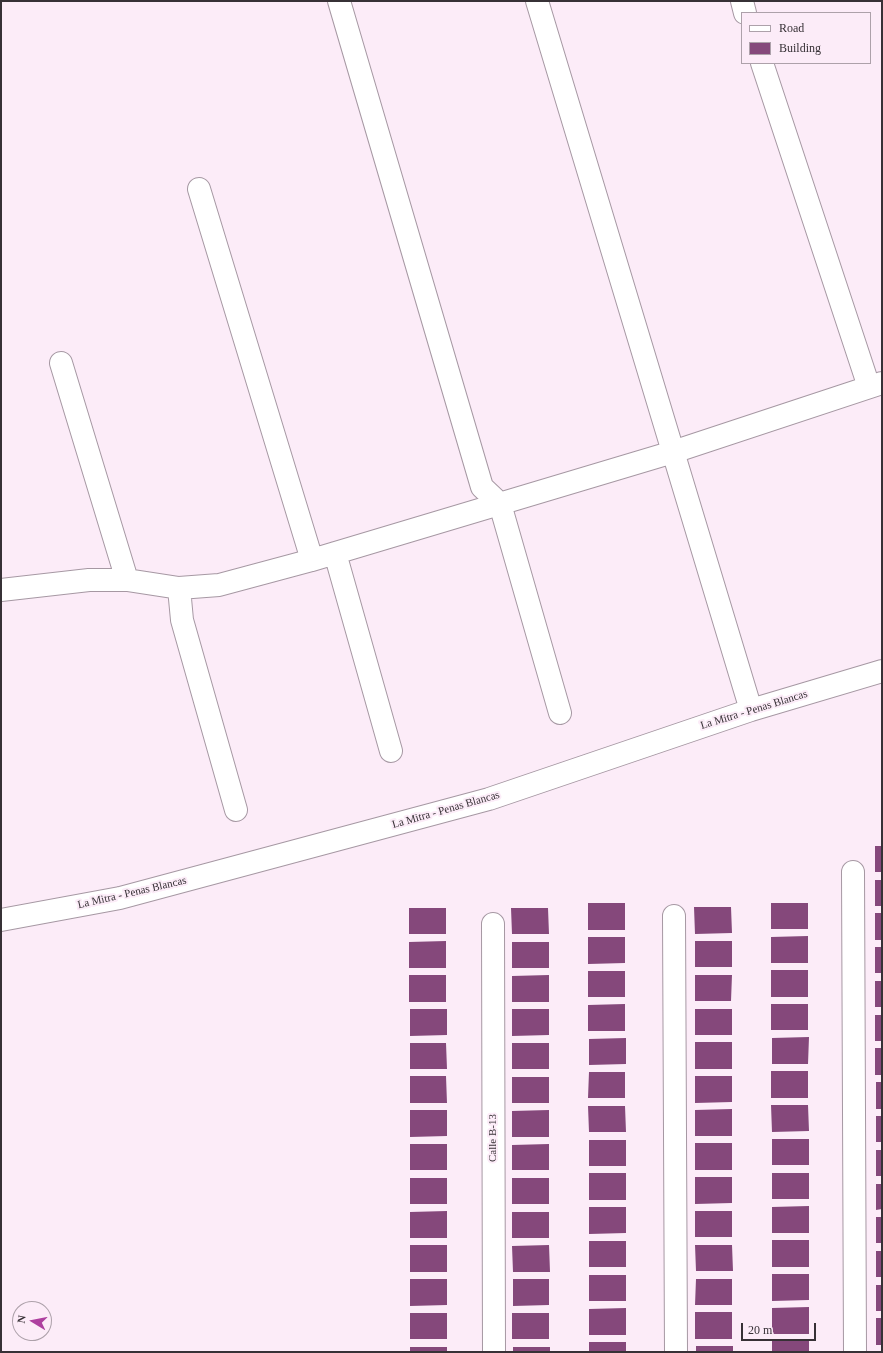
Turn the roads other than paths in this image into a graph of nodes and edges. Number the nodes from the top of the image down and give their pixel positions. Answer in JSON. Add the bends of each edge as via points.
{"nodes":[{"id":1,"x":339,"y":1,"type":"edge"},
{"id":2,"x":537,"y":1,"type":"edge"},
{"id":3,"x":742,"y":1,"type":"edge"},
{"id":4,"x":746,"y":12,"type":"edge"},
{"id":5,"x":762,"y":64,"type":"edge"},
{"id":6,"x":200,"y":189,"type":"dead end"},
{"id":7,"x":61,"y":363,"type":"dead end"},
{"id":8,"x":876,"y":385,"type":"edge"},
{"id":9,"x":673,"y":452,"type":"junction"},
{"id":10,"x":500,"y":504,"type":"junction"},
{"id":11,"x":335,"y":553,"type":"junction"},
{"id":12,"x":312,"y":560,"type":"junction"},
{"id":13,"x":127,"y":580,"type":"junction"},
{"id":14,"x":179,"y":588,"type":"junction"},
{"id":15,"x":1,"y":590,"type":"edge"},
{"id":16,"x":882,"y":672,"type":"edge"},
{"id":17,"x":750,"y":710,"type":"junction"},
{"id":18,"x":560,"y":713,"type":"dead end"},
{"id":19,"x":391,"y":751,"type":"dead end"},
{"id":20,"x":236,"y":810,"type":"dead end"},
{"id":21,"x":853,"y":872,"type":"dead end"},
{"id":22,"x":674,"y":916,"type":"dead end"},
{"id":23,"x":1,"y":920,"type":"edge"},
{"id":24,"x":493,"y":924,"type":"dead end"},
{"id":25,"x":494,"y":1352,"type":"edge"},
{"id":26,"x":676,"y":1352,"type":"edge"},
{"id":27,"x":855,"y":1352,"type":"edge"}],
"edges":[{"from":1,"to":10,"type":"street","via":[[482,487]]},
{"from":2,"to":9,"type":"street"},
{"from":3,"to":4,"type":"street"},
{"from":5,"to":8,"type":"street"},
{"from":6,"to":12,"type":"street"},
{"from":7,"to":13,"type":"street"},
{"from":8,"to":9,"type":"street"},
{"from":9,"to":10,"type":"street"},
{"from":9,"to":17,"type":"street"},
{"from":10,"to":11,"type":"street"},
{"from":10,"to":18,"type":"street"},
{"from":11,"to":12,"type":"street"},
{"from":11,"to":19,"type":"street"},
{"from":12,"to":14,"type":"street","via":[[218,585]]},
{"from":13,"to":14,"type":"street"},
{"from":13,"to":15,"type":"street","via":[[89,580]]},
{"from":14,"to":20,"type":"street","via":[[182,620]]},
{"from":16,"to":17,"type":"street","name":"La Mitra - Penas Blancas"},
{"from":17,"to":23,"type":"street","name":"La Mitra - Penas Blancas","via":[[489,799],[120,898]]},
{"from":21,"to":27,"type":"street"},
{"from":22,"to":26,"type":"street"},
{"from":24,"to":25,"type":"street","name":"Calle B-13"}]}
